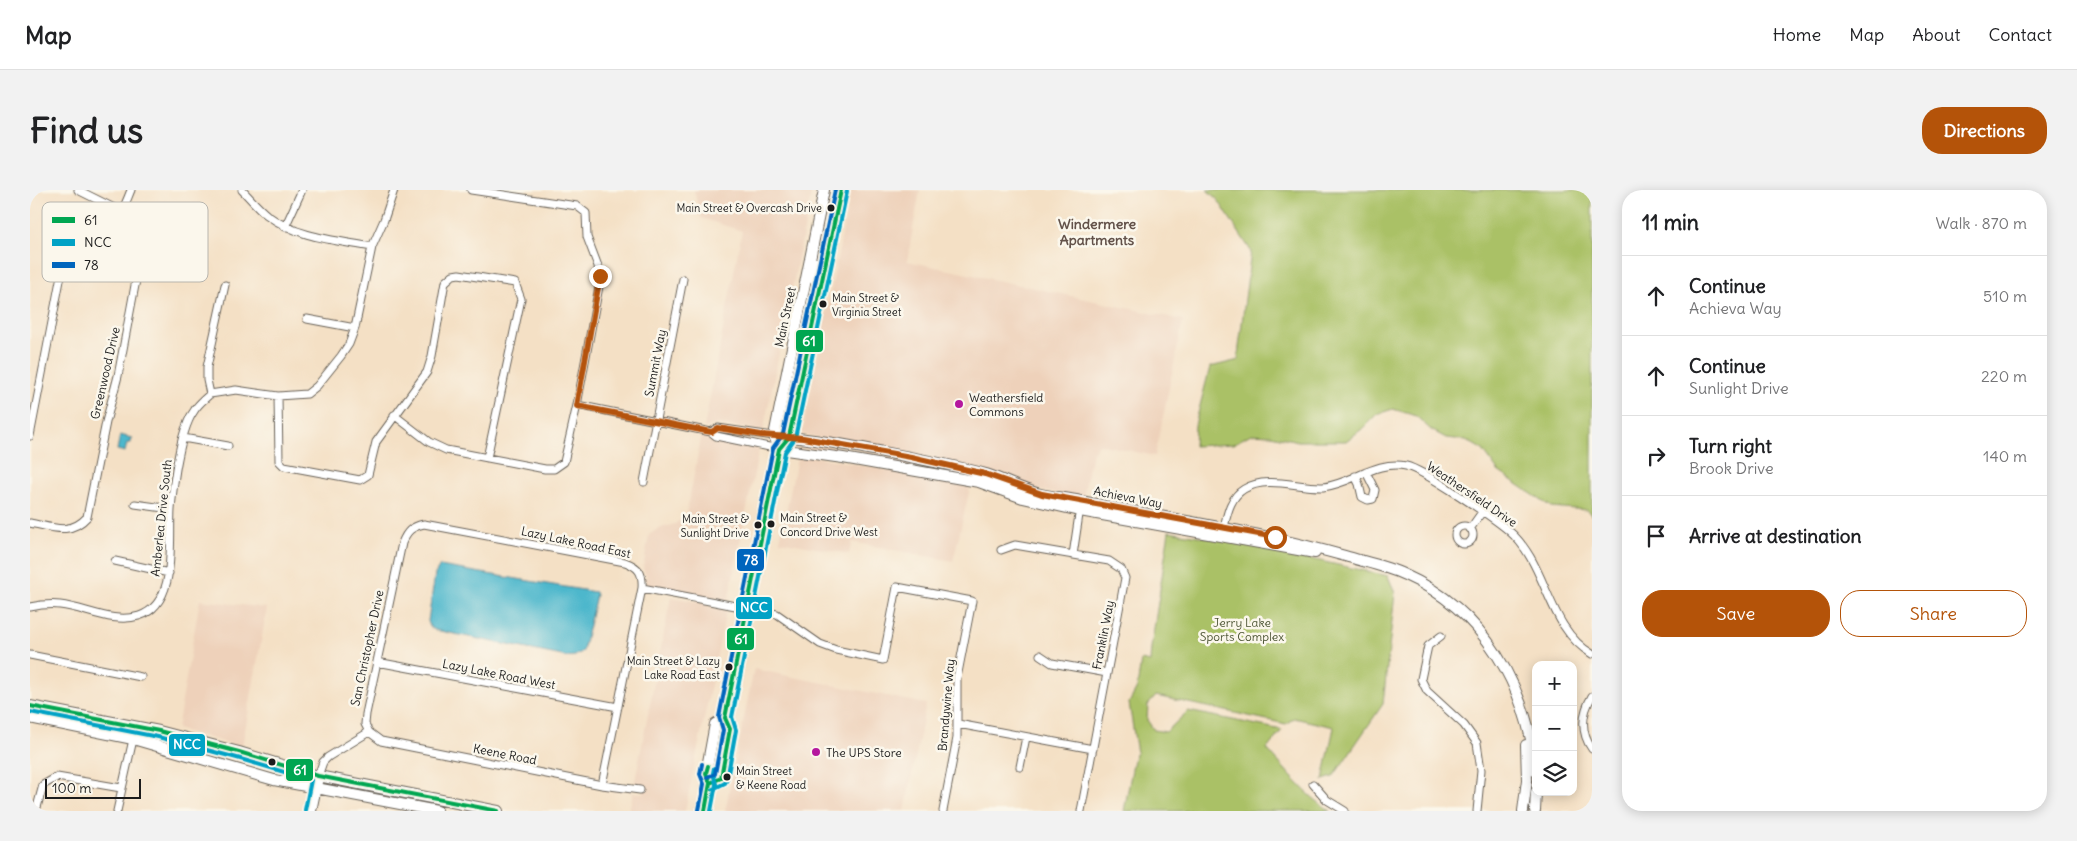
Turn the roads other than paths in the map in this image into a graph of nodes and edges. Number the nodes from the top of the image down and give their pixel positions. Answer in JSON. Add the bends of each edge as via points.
{"nodes":[{"id":1,"x":78,"y":190,"type":"edge"},
{"id":2,"x":131,"y":190,"type":"edge"},
{"id":3,"x":242,"y":190,"type":"edge"},
{"id":4,"x":302,"y":190,"type":"edge"},
{"id":5,"x":394,"y":190,"type":"edge"},
{"id":6,"x":471,"y":190,"type":"edge"},
{"id":7,"x":824,"y":190,"type":"edge"},
{"id":8,"x":841,"y":190,"type":"edge"},
{"id":9,"x":102,"y":202,"type":"edge"},
{"id":10,"x":126,"y":202,"type":"edge"},
{"id":11,"x":285,"y":227,"type":"junction"},
{"id":12,"x":372,"y":247,"type":"junction"},
{"id":13,"x":812,"y":250,"type":"junction"},
{"id":14,"x":683,"y":279,"type":"dead end"},
{"id":15,"x":60,"y":282,"type":"edge"},
{"id":16,"x":136,"y":282,"type":"edge"},
{"id":17,"x":225,"y":285,"type":"dead end"},
{"id":18,"x":820,"y":293,"type":"junction"},
{"id":19,"x":307,"y":319,"type":"dead end"},
{"id":20,"x":355,"y":328,"type":"junction"},
{"id":21,"x":210,"y":394,"type":"junction"},
{"id":22,"x":278,"y":396,"type":"junction"},
{"id":23,"x":577,"y":406,"type":"junction"},
{"id":24,"x":394,"y":415,"type":"junction"},
{"id":25,"x":655,"y":422,"type":"junction"},
{"id":26,"x":712,"y":432,"type":"junction"},
{"id":27,"x":30,"y":436,"type":"edge"},
{"id":28,"x":774,"y":436,"type":"junction"},
{"id":29,"x":789,"y":436,"type":"junction"},
{"id":30,"x":183,"y":438,"type":"junction"},
{"id":31,"x":228,"y":446,"type":"dead end"},
{"id":32,"x":779,"y":449,"type":"junction"},
{"id":33,"x":487,"y":458,"type":"junction"},
{"id":34,"x":1366,"y":472,"type":"junction"},
{"id":35,"x":1355,"y":476,"type":"junction"},
{"id":36,"x":644,"y":482,"type":"dead end"},
{"id":37,"x":135,"y":504,"type":"dead end"},
{"id":38,"x":1080,"y":506,"type":"junction"},
{"id":39,"x":171,"y":509,"type":"junction"},
{"id":40,"x":1482,"y":512,"type":"junction"},
{"id":41,"x":30,"y":523,"type":"edge"},
{"id":42,"x":412,"y":526,"type":"joint"},
{"id":43,"x":1470,"y":528,"type":"dead end"},
{"id":44,"x":1223,"y":532,"type":"junction"},
{"id":45,"x":1001,"y":550,"type":"dead end"},
{"id":46,"x":1073,"y":555,"type":"junction"},
{"id":47,"x":115,"y":561,"type":"dead end"},
{"id":48,"x":169,"y":573,"type":"junction"},
{"id":49,"x":642,"y":588,"type":"junction"},
{"id":50,"x":30,"y":607,"type":"edge"},
{"id":51,"x":747,"y":608,"type":"junction"},
{"id":52,"x":1441,"y":636,"type":"dead end"},
{"id":53,"x":1592,"y":654,"type":"edge"},
{"id":54,"x":30,"y":655,"type":"edge"},
{"id":55,"x":1040,"y":655,"type":"dead end"},
{"id":56,"x":377,"y":662,"type":"junction"},
{"id":57,"x":1107,"y":673,"type":"junction"},
{"id":58,"x":141,"y":677,"type":"dead end"},
{"id":59,"x":1592,"y":696,"type":"edge"},
{"id":60,"x":30,"y":706,"type":"edge"},
{"id":61,"x":618,"y":707,"type":"junction"},
{"id":62,"x":1522,"y":709,"type":"junction"},
{"id":63,"x":30,"y":718,"type":"edge"},
{"id":64,"x":725,"y":718,"type":"junction"},
{"id":65,"x":958,"y":724,"type":"junction"},
{"id":66,"x":136,"y":726,"type":"junction"},
{"id":67,"x":369,"y":732,"type":"junction"},
{"id":68,"x":1026,"y":737,"type":"junction"},
{"id":69,"x":132,"y":739,"type":"junction"},
{"id":70,"x":1093,"y":749,"type":"junction"},
{"id":71,"x":1592,"y":749,"type":"edge"},
{"id":72,"x":1533,"y":751,"type":"edge"},
{"id":73,"x":1020,"y":767,"type":"dead end"},
{"id":74,"x":318,"y":776,"type":"junction"},
{"id":75,"x":710,"y":783,"type":"junction"},
{"id":76,"x":1313,"y":784,"type":"dead end"},
{"id":77,"x":602,"y":785,"type":"junction"},
{"id":78,"x":121,"y":788,"type":"junction"},
{"id":79,"x":316,"y":788,"type":"junction"},
{"id":80,"x":640,"y":790,"type":"dead end"},
{"id":81,"x":1536,"y":796,"type":"edge"},
{"id":82,"x":36,"y":811,"type":"edge"},
{"id":83,"x":117,"y":811,"type":"edge"},
{"id":84,"x":311,"y":811,"type":"edge"},
{"id":85,"x":437,"y":811,"type":"edge"},
{"id":86,"x":498,"y":811,"type":"edge"},
{"id":87,"x":705,"y":811,"type":"edge"},
{"id":88,"x":943,"y":811,"type":"edge"},
{"id":89,"x":1080,"y":811,"type":"edge"},
{"id":90,"x":1345,"y":811,"type":"edge"},
{"id":91,"x":1477,"y":811,"type":"edge"},
{"id":92,"x":1523,"y":811,"type":"edge"},
{"id":93,"x":1534,"y":811,"type":"edge"}],
"edges":[{"from":1,"to":9,"type":"street"},
{"from":2,"to":10,"type":"street"},
{"from":3,"to":11,"type":"street","via":[[265,214]]},
{"from":4,"to":11,"type":"street"},
{"from":5,"to":12,"type":"street"},
{"from":6,"to":23,"type":"street","via":[[583,209],[587,237],[600,280]]},
{"from":7,"to":13,"type":"main road","name":"Main Street"},
{"from":8,"to":18,"type":"main road"},
{"from":11,"to":12,"type":"street","via":[[314,237]]},
{"from":12,"to":20,"type":"street"},
{"from":13,"to":18,"type":"main road","via":[[816,257],[815,283]]},
{"from":13,"to":28,"type":"main road","name":"Main Street"},
{"from":14,"to":25,"type":"street","name":"Summit Way"},
{"from":15,"to":27,"type":"street"},
{"from":16,"to":41,"type":"street","name":"Greenwood Drive","via":[[87,517],[79,526],[68,530]]},
{"from":17,"to":21,"type":"street","via":[[208,367]]},
{"from":18,"to":29,"type":"main road"},
{"from":19,"to":20,"type":"street"},
{"from":20,"to":22,"type":"street","via":[[349,344],[317,386],[307,394]]},
{"from":21,"to":22,"type":"street","via":[[236,390]]},
{"from":21,"to":30,"type":"street","name":"Amberlea Drive South","via":[[193,412]]},
{"from":22,"to":24,"type":"street","via":[[278,462],[284,466],[360,480],[368,475],[376,442]]},
{"from":23,"to":25,"type":"street"},
{"from":23,"to":33,"type":"street","via":[[564,462],[554,468]]},
{"from":24,"to":33,"type":"street","via":[[429,442],[446,450]]},
{"from":24,"to":33,"type":"street","via":[[427,372],[445,282],[459,274],[515,283],[521,299]]},
{"from":25,"to":26,"type":"street"},
{"from":25,"to":36,"type":"street","name":"Summit Way"},
{"from":26,"to":28,"type":"street","via":[[718,428]]},
{"from":26,"to":32,"type":"street","via":[[716,436]]},
{"from":28,"to":29,"type":"main road","name":"Achieva Way"},
{"from":28,"to":32,"type":"main road"},
{"from":29,"to":32,"type":"main road"},
{"from":29,"to":38,"type":"main road","name":"Achieva Way","via":[[911,457],[985,474]]},
{"from":30,"to":31,"type":"street"},
{"from":30,"to":39,"type":"street","name":"Amberlea Drive South"},
{"from":32,"to":38,"type":"main road","name":"Achieva Way","via":[[980,482],[1023,498]]},
{"from":32,"to":51,"type":"main road"},
{"from":34,"to":35,"type":"street","name":"Weathersfield Drive"},
{"from":34,"to":35,"type":"street","via":[[1375,490],[1373,499],[1362,497]]},
{"from":34,"to":40,"type":"street","name":"Weathersfield Drive","via":[[1385,466],[1407,466]]},
{"from":35,"to":44,"type":"street","name":"Weathersfield Drive","via":[[1321,487],[1268,483],[1245,488],[1230,504]]},
{"from":37,"to":39,"type":"street"},
{"from":38,"to":44,"type":"main road","name":"Achieva Way"},
{"from":38,"to":46,"type":"street"},
{"from":39,"to":48,"type":"street","name":"Amberlea Drive South"},
{"from":40,"to":43,"type":"street"},
{"from":40,"to":53,"type":"street","name":"Weathersfield Drive","via":[[1521,542],[1562,623],[1572,638]]},
{"from":42,"to":49,"type":"street","name":"Lazy Lake Road East","via":[[424,524],[625,562],[640,570]]},
{"from":42,"to":56,"type":"street","name":"San Christopher Drive","via":[[402,543]]},
{"from":44,"to":62,"type":"main road","name":"Achieva Way","via":[[1345,556],[1405,574],[1453,604],[1479,631],[1513,681]]},
{"from":45,"to":46,"type":"street","name":"Franklin Way","via":[[1015,545]]},
{"from":46,"to":57,"type":"street","name":"Franklin Way","via":[[1114,563],[1125,578]]},
{"from":47,"to":48,"type":"street"},
{"from":48,"to":50,"type":"street","name":"Amberlea Drive South","via":[[162,597],[141,615],[109,617],[60,605]]},
{"from":49,"to":51,"type":"street"},
{"from":49,"to":61,"type":"street"},
{"from":51,"to":64,"type":"main road"},
{"from":51,"to":65,"type":"street","name":"Brandywine Way","via":[[777,614],[820,644],[883,660],[897,587],[972,601],[957,678]]},
{"from":52,"to":91,"type":"street","via":[[1428,646],[1421,679],[1427,691],[1464,725],[1477,743],[1481,770]]},
{"from":54,"to":58,"type":"street"},
{"from":55,"to":57,"type":"street","via":[[1052,663]]},
{"from":56,"to":61,"type":"street","name":"Lazy Lake Road West"},
{"from":56,"to":67,"type":"street","name":"San Christopher Drive","via":[[366,714]]},
{"from":57,"to":70,"type":"street","name":"Franklin Way"},
{"from":59,"to":71,"type":"street","via":[[1583,718],[1584,733]]},
{"from":60,"to":66,"type":"main road"},
{"from":61,"to":77,"type":"street"},
{"from":62,"to":72,"type":"main road","name":"Achieva Way"},
{"from":62,"to":92,"type":"main road","name":"Achieva Way","via":[[1527,756]]},
{"from":63,"to":69,"type":"main road"},
{"from":64,"to":75,"type":"main road","via":[[715,724],[706,773]]},
{"from":64,"to":75,"type":"main road","via":[[730,729],[721,778]]},
{"from":65,"to":68,"type":"street"},
{"from":65,"to":88,"type":"street","name":"Brandywine Way"},
{"from":66,"to":69,"type":"street"},
{"from":66,"to":74,"type":"main road","via":[[220,746]]},
{"from":67,"to":74,"type":"street","via":[[328,757]]},
{"from":67,"to":77,"type":"street","name":"Keene Road","via":[[381,741]]},
{"from":68,"to":70,"type":"street"},
{"from":68,"to":73,"type":"street"},
{"from":69,"to":78,"type":"street"},
{"from":69,"to":79,"type":"main road","via":[[247,773]]},
{"from":70,"to":89,"type":"street","name":"Franklin Way"},
{"from":74,"to":79,"type":"main road"},
{"from":74,"to":86,"type":"main road"},
{"from":75,"to":87,"type":"main road"},
{"from":76,"to":90,"type":"street","via":[[1328,800]]},
{"from":77,"to":80,"type":"street","name":"Keene Road"},
{"from":78,"to":82,"type":"street","via":[[63,777],[50,780],[41,789]]},
{"from":78,"to":83,"type":"street"},
{"from":79,"to":84,"type":"main road"},
{"from":79,"to":85,"type":"main road"},
{"from":81,"to":93,"type":"main road"}]}
